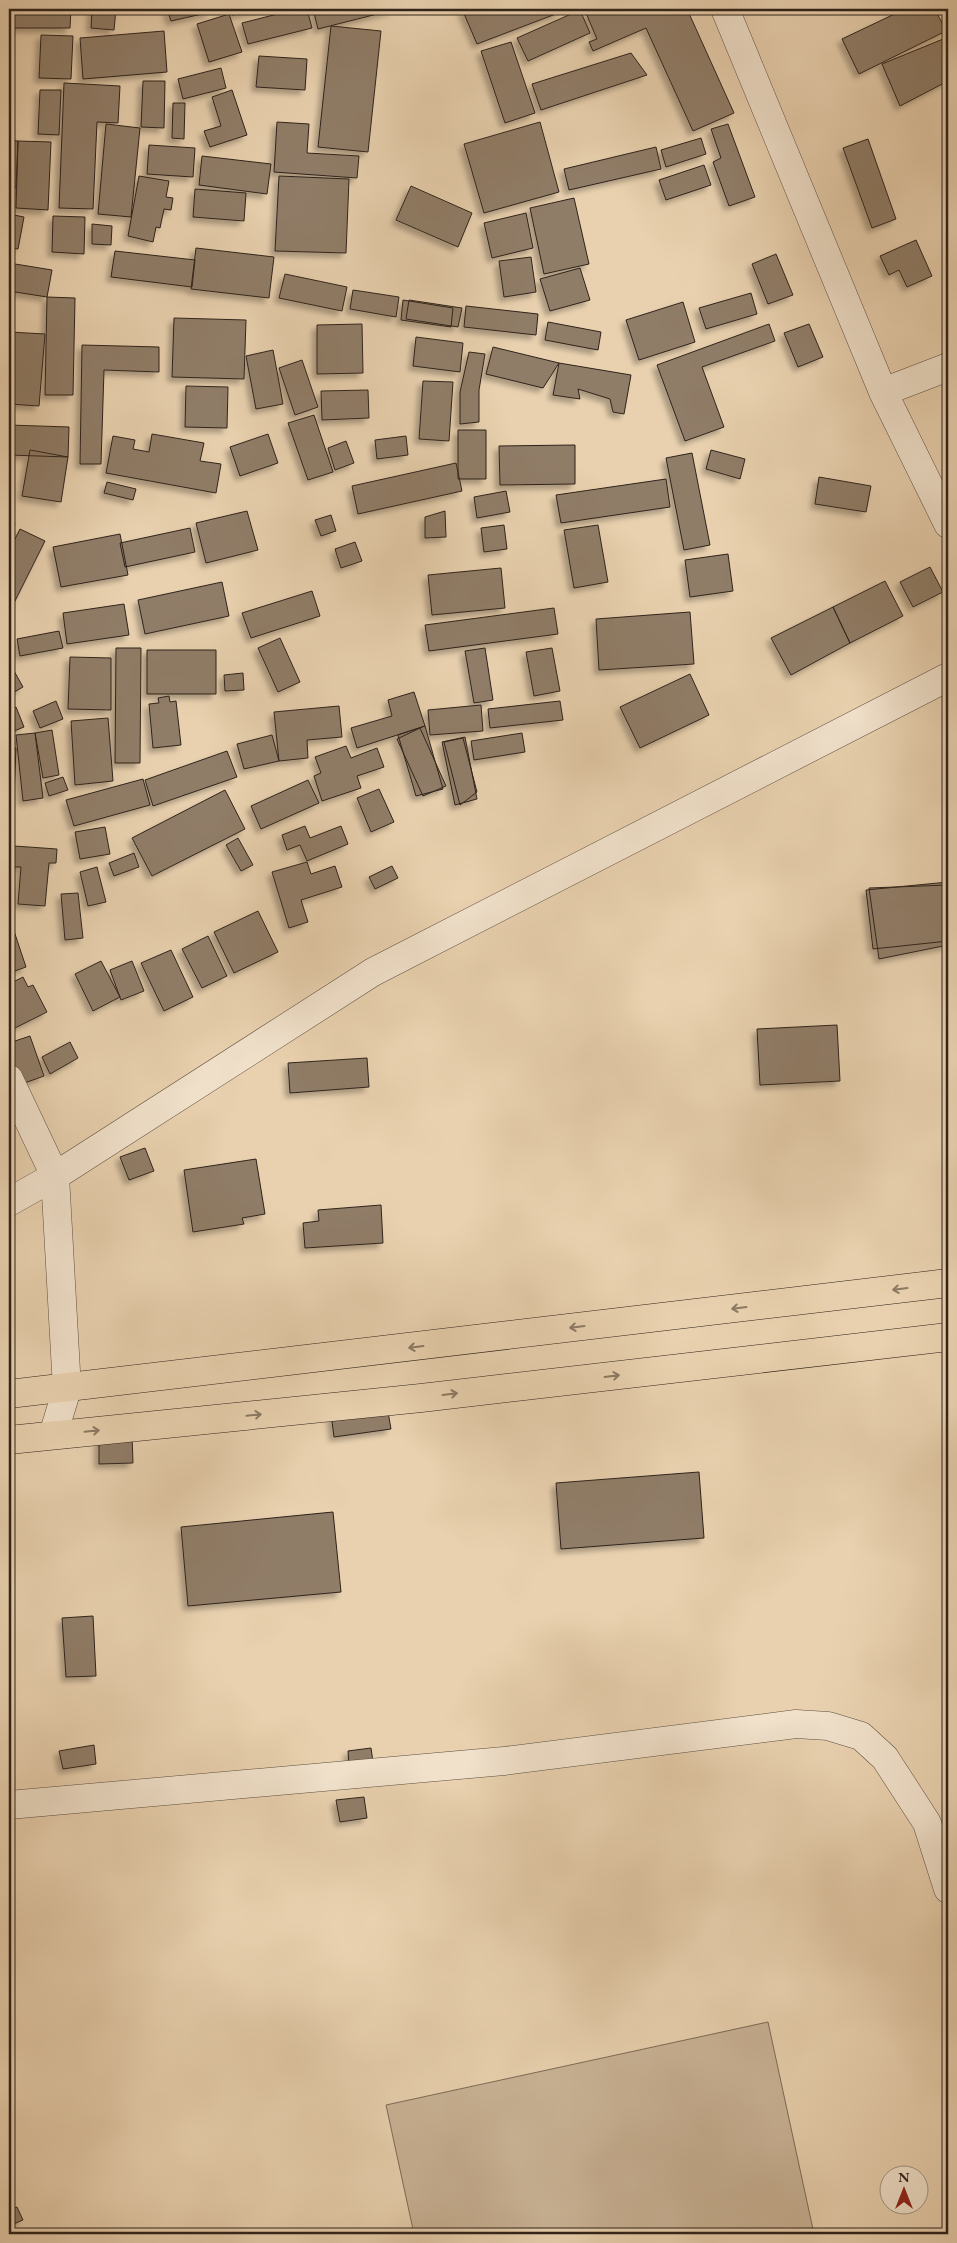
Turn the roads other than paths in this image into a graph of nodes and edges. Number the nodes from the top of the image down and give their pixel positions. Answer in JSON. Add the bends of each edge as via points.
{"nodes":[{"id":1,"x":725,"y":9,"type":"edge"},
{"id":2,"x":948,"y":367,"type":"edge"},
{"id":3,"x":883,"y":392,"type":"junction"},
{"id":4,"x":948,"y":524,"type":"edge"},
{"id":5,"x":948,"y":677,"type":"edge"},
{"id":6,"x":9,"y":1079,"type":"edge"},
{"id":7,"x":55,"y":1176,"type":"junction"},
{"id":8,"x":9,"y":1202,"type":"edge"},
{"id":9,"x":948,"y":1283,"type":"edge"},
{"id":10,"x":948,"y":1337,"type":"edge"},
{"id":11,"x":67,"y":1389,"type":"junction"},
{"id":12,"x":9,"y":1394,"type":"edge"},
{"id":13,"x":53,"y":1435,"type":"junction"},
{"id":14,"x":9,"y":1440,"type":"edge"},
{"id":15,"x":9,"y":1805,"type":"edge"},
{"id":16,"x":938,"y":1828,"type":"edge"},
{"id":17,"x":948,"y":1889,"type":"edge"}],
"edges":[{"from":1,"to":3,"type":"street"},
{"from":2,"to":3,"type":"street"},
{"from":3,"to":4,"type":"street"},
{"from":5,"to":7,"type":"street","via":[[373,972]]},
{"from":6,"to":7,"type":"street"},
{"from":7,"to":8,"type":"street"},
{"from":7,"to":11,"type":"street"},
{"from":9,"to":11,"type":"main road","one_way":true},
{"from":13,"to":10,"type":"main road","one_way":true,"via":[[421,1398]]},
{"from":11,"to":12,"type":"main road"},
{"from":11,"to":13,"type":"street"},
{"from":13,"to":14,"type":"main road"},
{"from":15,"to":16,"type":"street","via":[[504,1761],[796,1724],[828,1726],[861,1736],[885,1758]]},
{"from":16,"to":17,"type":"street"}]}
